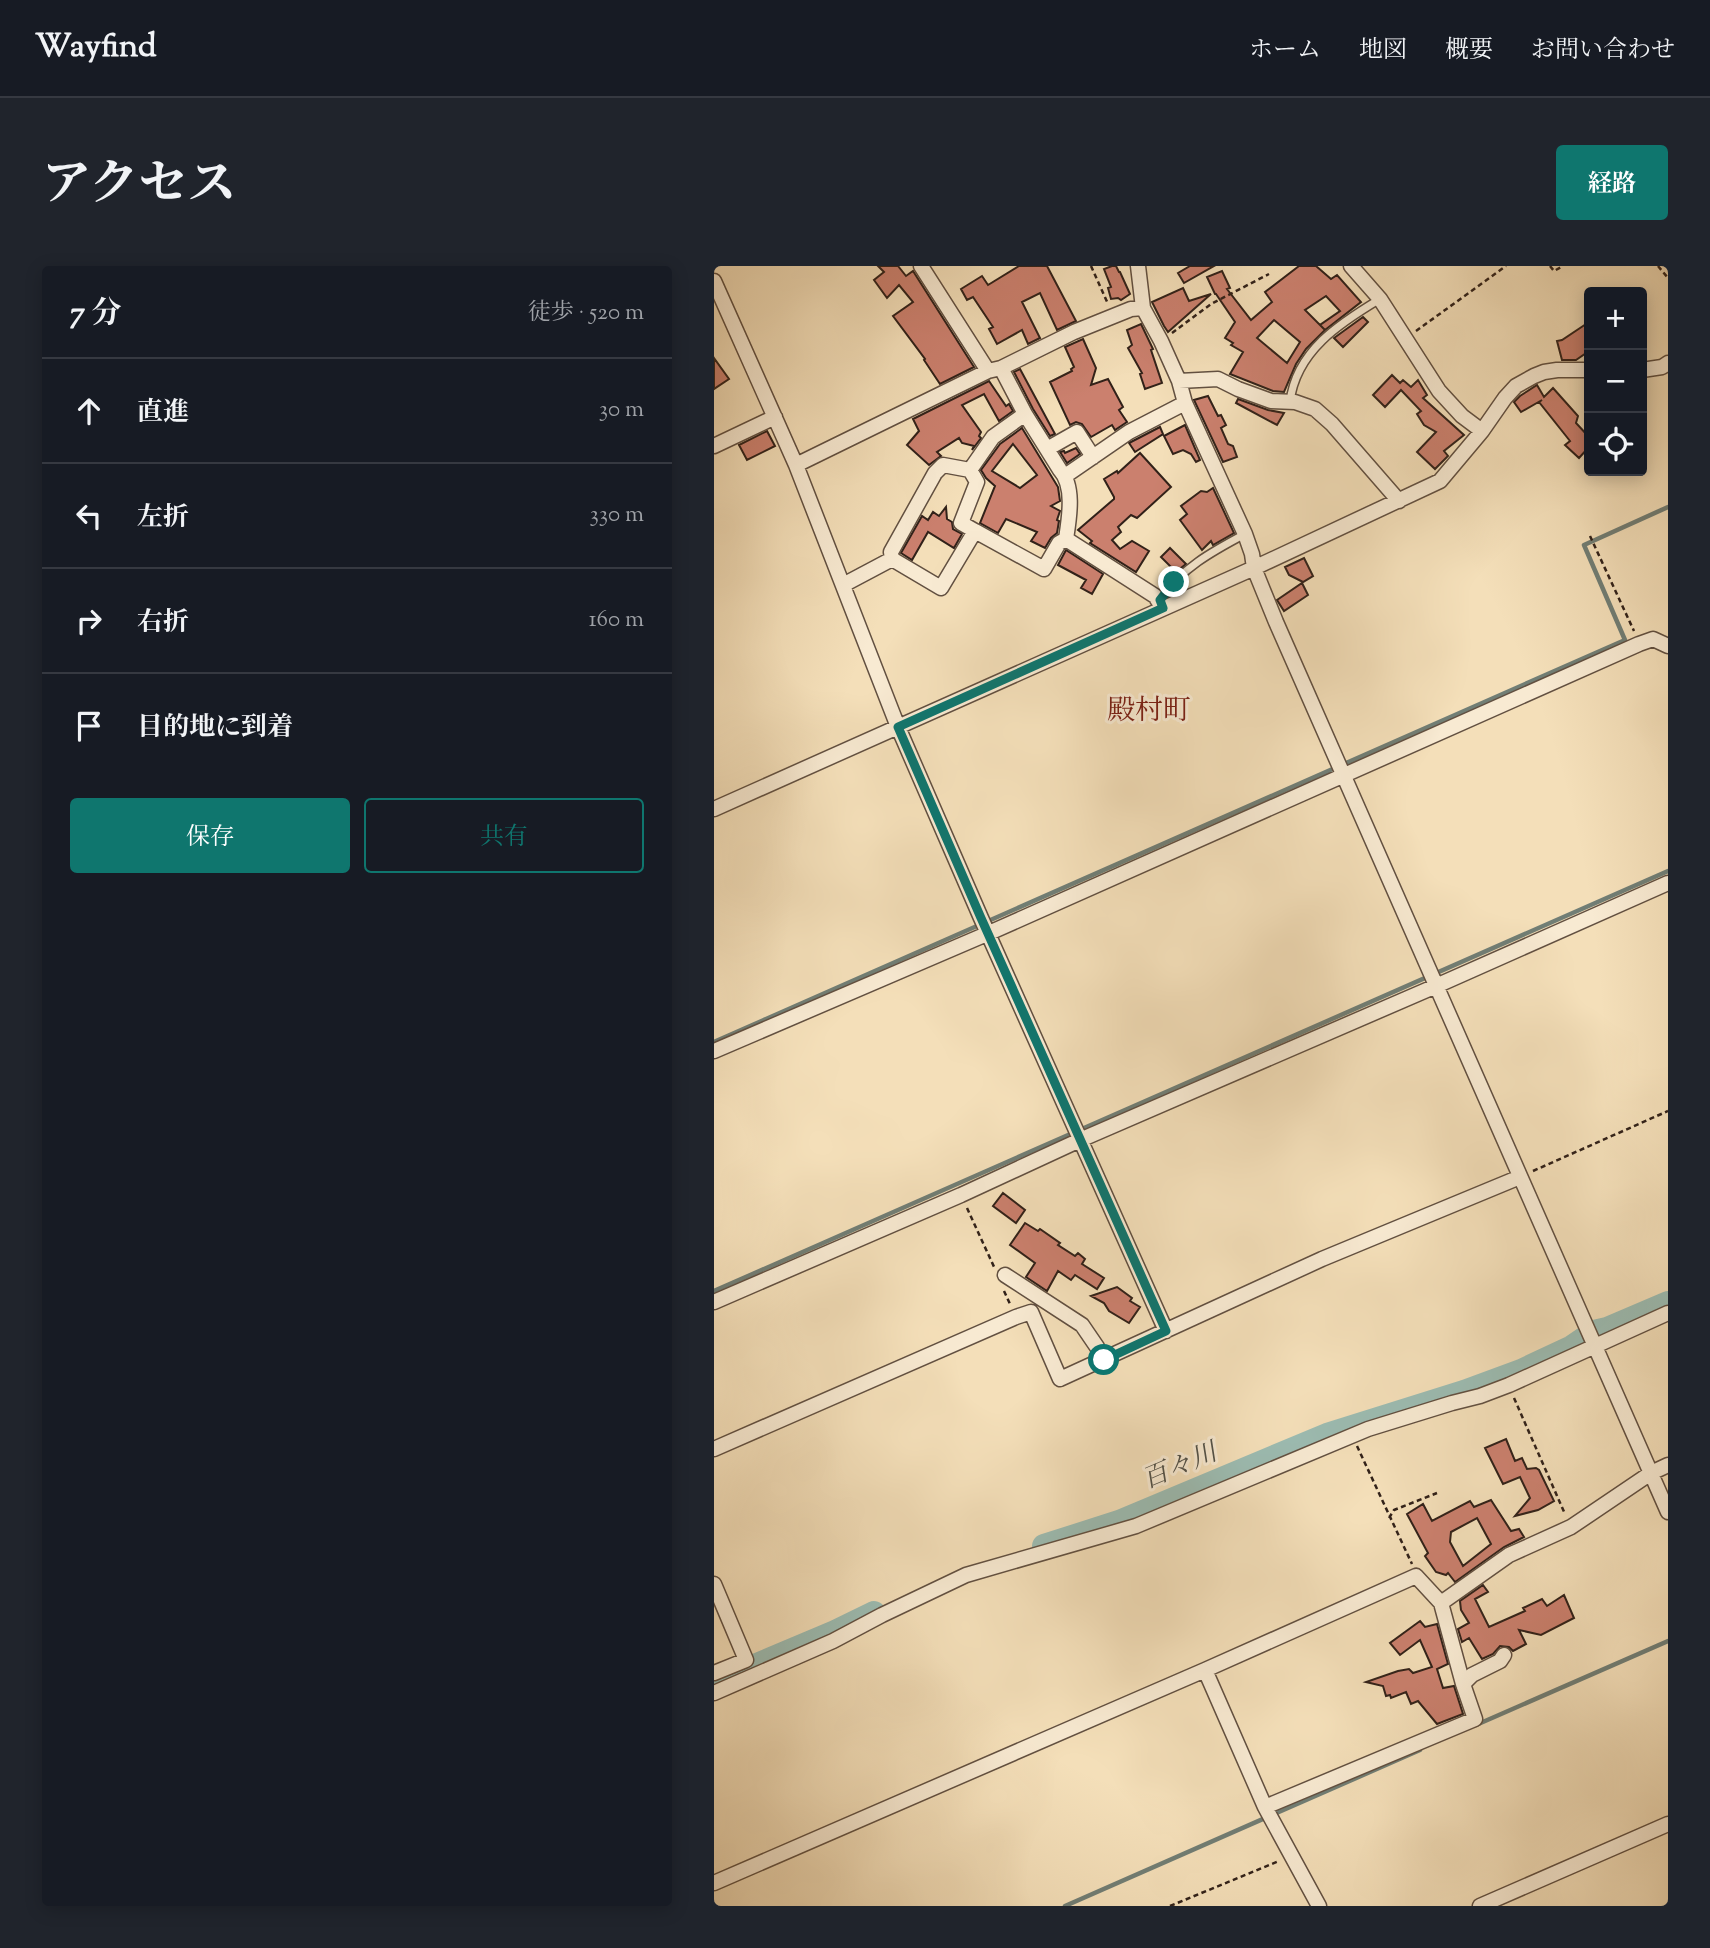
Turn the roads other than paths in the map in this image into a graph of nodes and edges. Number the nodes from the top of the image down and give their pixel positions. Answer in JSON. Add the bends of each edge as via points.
{"nodes":[{"id":1,"x":921,"y":266,"type":"edge"},
{"id":2,"x":1351,"y":266,"type":"edge"},
{"id":3,"x":1141,"y":267,"type":"edge"},
{"id":4,"x":714,"y":281,"type":"edge"},
{"id":5,"x":1380,"y":299,"type":"junction"},
{"id":6,"x":1143,"y":308,"type":"junction"},
{"id":7,"x":1668,"y":363,"type":"edge"},
{"id":8,"x":1647,"y":368,"type":"edge"},
{"id":9,"x":994,"y":370,"type":"junction"},
{"id":10,"x":1584,"y":370,"type":"edge"},
{"id":11,"x":1179,"y":381,"type":"junction"},
{"id":12,"x":1185,"y":402,"type":"junction"},
{"id":13,"x":1290,"y":402,"type":"junction"},
{"id":14,"x":1025,"y":414,"type":"junction"},
{"id":15,"x":775,"y":417,"type":"junction"},
{"id":16,"x":1482,"y":431,"type":"junction"},
{"id":17,"x":714,"y":446,"type":"edge"},
{"id":18,"x":1047,"y":449,"type":"junction"},
{"id":19,"x":1093,"y":457,"type":"junction"},
{"id":20,"x":796,"y":465,"type":"junction"},
{"id":21,"x":970,"y":470,"type":"junction"},
{"id":22,"x":1065,"y":476,"type":"junction"},
{"id":23,"x":1399,"y":501,"type":"junction"},
{"id":24,"x":975,"y":531,"type":"junction"},
{"id":25,"x":1245,"y":534,"type":"junction"},
{"id":26,"x":1066,"y":539,"type":"junction"},
{"id":27,"x":892,"y":559,"type":"junction"},
{"id":28,"x":1254,"y":568,"type":"junction"},
{"id":29,"x":843,"y":585,"type":"junction"},
{"id":30,"x":1161,"y":604,"type":"junction"},
{"id":31,"x":1668,"y":646,"type":"edge"},
{"id":32,"x":898,"y":727,"type":"junction"},
{"id":33,"x":1340,"y":770,"type":"junction"},
{"id":34,"x":714,"y":809,"type":"edge"},
{"id":35,"x":1668,"y":883,"type":"edge"},
{"id":36,"x":985,"y":926,"type":"junction"},
{"id":37,"x":1432,"y":979,"type":"junction"},
{"id":38,"x":714,"y":1051,"type":"edge"},
{"id":39,"x":1078,"y":1134,"type":"junction"},
{"id":40,"x":1520,"y":1177,"type":"junction"},
{"id":41,"x":1000,"y":1275,"type":"road end"},
{"id":42,"x":1044,"y":1301,"type":"junction"},
{"id":43,"x":714,"y":1302,"type":"edge"},
{"id":44,"x":1031,"y":1312,"type":"junction"},
{"id":45,"x":1668,"y":1313,"type":"edge"},
{"id":46,"x":1166,"y":1331,"type":"junction"},
{"id":47,"x":1593,"y":1345,"type":"junction"},
{"id":48,"x":1104,"y":1360,"type":"junction"},
{"id":49,"x":714,"y":1448,"type":"edge"},
{"id":50,"x":1668,"y":1465,"type":"edge"},
{"id":51,"x":1651,"y":1472,"type":"junction"},
{"id":52,"x":1668,"y":1512,"type":"edge"},
{"id":53,"x":714,"y":1584,"type":"edge"},
{"id":54,"x":1441,"y":1604,"type":"junction"},
{"id":55,"x":1504,"y":1655,"type":"dead end"},
{"id":56,"x":1205,"y":1670,"type":"junction"},
{"id":57,"x":714,"y":1673,"type":"edge"},
{"id":58,"x":1463,"y":1684,"type":"junction"},
{"id":59,"x":714,"y":1693,"type":"edge"},
{"id":60,"x":1265,"y":1807,"type":"junction"},
{"id":61,"x":1668,"y":1824,"type":"edge"},
{"id":62,"x":714,"y":1883,"type":"edge"},
{"id":63,"x":1319,"y":1906,"type":"edge"},
{"id":64,"x":1480,"y":1906,"type":"edge"}],
"edges":[{"from":1,"to":9,"type":"street"},
{"from":2,"to":5,"type":"street"},
{"from":3,"to":6,"type":"street"},
{"from":4,"to":15,"type":"street"},
{"from":5,"to":13,"type":"lane","via":[[1327,334],[1302,366]]},
{"from":5,"to":16,"type":"street","via":[[1439,391]]},
{"from":6,"to":9,"type":"street","via":[[1074,332]]},
{"from":6,"to":11,"type":"street"},
{"from":7,"to":8,"type":"street"},
{"from":9,"to":14,"type":"street"},
{"from":9,"to":20,"type":"street"},
{"from":10,"to":16,"type":"street","via":[[1556,370],[1526,380],[1505,398]]},
{"from":11,"to":12,"type":"street"},
{"from":11,"to":13,"type":"street","via":[[1218,379],[1271,401]]},
{"from":12,"to":19,"type":"street"},
{"from":12,"to":25,"type":"street"},
{"from":13,"to":23,"type":"street","via":[[1323,414]]},
{"from":14,"to":18,"type":"street"},
{"from":14,"to":21,"type":"street","via":[[993,437]]},
{"from":15,"to":17,"type":"street"},
{"from":15,"to":20,"type":"street"},
{"from":16,"to":23,"type":"street","via":[[1440,481]]},
{"from":18,"to":19,"type":"street","via":[[1077,432]]},
{"from":18,"to":22,"type":"street"},
{"from":19,"to":22,"type":"street"},
{"from":20,"to":29,"type":"street"},
{"from":21,"to":24,"type":"street","via":[[977,482],[961,523]]},
{"from":21,"to":27,"type":"street","via":[[943,465],[935,473],[891,552]]},
{"from":22,"to":26,"type":"street","via":[[1071,508]]},
{"from":23,"to":28,"type":"street"},
{"from":24,"to":26,"type":"street","via":[[1044,569]]},
{"from":24,"to":27,"type":"street","via":[[941,588]]},
{"from":25,"to":28,"type":"street"},
{"from":25,"to":30,"type":"lane","via":[[1193,565],[1174,582]]},
{"from":26,"to":30,"type":"street"},
{"from":27,"to":29,"type":"street"},
{"from":28,"to":30,"type":"street"},
{"from":28,"to":33,"type":"street"},
{"from":29,"to":32,"type":"street"},
{"from":30,"to":32,"type":"street"},
{"from":31,"to":33,"type":"street","via":[[1653,639],[1639,644]]},
{"from":32,"to":34,"type":"street"},
{"from":32,"to":36,"type":"street"},
{"from":33,"to":36,"type":"street"},
{"from":33,"to":37,"type":"street"},
{"from":35,"to":37,"type":"street"},
{"from":36,"to":38,"type":"street"},
{"from":36,"to":39,"type":"street"},
{"from":37,"to":39,"type":"street"},
{"from":37,"to":40,"type":"street"},
{"from":39,"to":43,"type":"street","via":[[961,1195]]},
{"from":39,"to":46,"type":"street"},
{"from":40,"to":46,"type":"street","via":[[1322,1259]]},
{"from":40,"to":47,"type":"street"},
{"from":41,"to":42,"type":"street"},
{"from":42,"to":44,"type":"street"},
{"from":42,"to":48,"type":"street","via":[[1082,1325]]},
{"from":44,"to":48,"type":"street","via":[[1060,1379]]},
{"from":44,"to":49,"type":"street"},
{"from":45,"to":47,"type":"street"},
{"from":46,"to":48,"type":"street"},
{"from":47,"to":51,"type":"street"},
{"from":47,"to":59,"type":"street","via":[[1508,1385],[1332,1443],[1136,1526],[966,1575]]},
{"from":50,"to":51,"type":"street"},
{"from":51,"to":52,"type":"street"},
{"from":51,"to":54,"type":"street","via":[[1571,1527],[1509,1555]]},
{"from":53,"to":57,"type":"street","via":[[746,1660]]},
{"from":54,"to":56,"type":"street","via":[[1416,1576]]},
{"from":54,"to":58,"type":"street"},
{"from":55,"to":58,"type":"street"},
{"from":56,"to":60,"type":"street"},
{"from":56,"to":62,"type":"street"},
{"from":58,"to":60,"type":"street","via":[[1475,1718]]},
{"from":60,"to":63,"type":"street"},
{"from":61,"to":64,"type":"street"}]}
